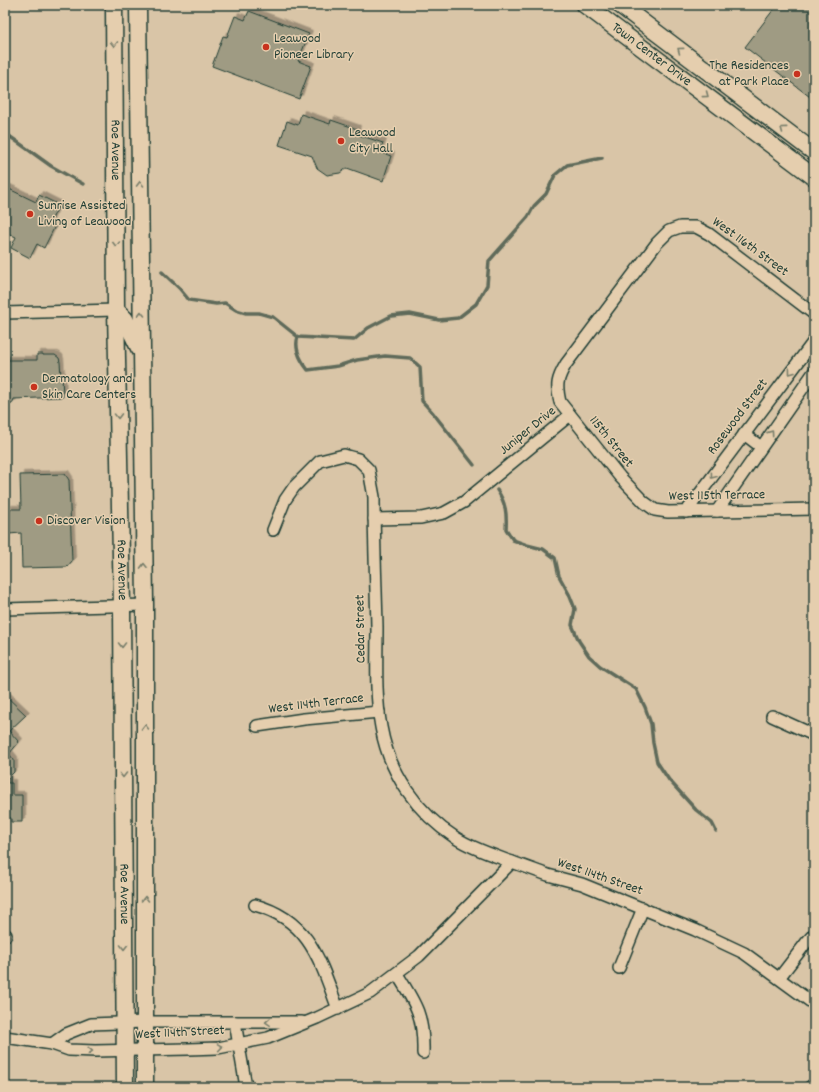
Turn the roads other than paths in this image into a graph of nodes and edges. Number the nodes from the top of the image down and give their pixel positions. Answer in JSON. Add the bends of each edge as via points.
{"nodes":[{"id":1,"x":114,"y":5,"type":"edge"},
{"id":2,"x":138,"y":5,"type":"edge"},
{"id":3,"x":586,"y":5,"type":"edge"},
{"id":4,"x":620,"y":5,"type":"edge"},
{"id":5,"x":814,"y":152,"type":"edge"},
{"id":6,"x":814,"y":177,"type":"edge"},
{"id":7,"x":683,"y":227,"type":"joint"},
{"id":8,"x":116,"y":310,"type":"junction"},
{"id":9,"x":5,"y":313,"type":"edge"},
{"id":10,"x":814,"y":314,"type":"edge"},
{"id":11,"x":814,"y":341,"type":"edge"},
{"id":12,"x":142,"y":353,"type":"junction"},
{"id":13,"x":814,"y":372,"type":"edge"},
{"id":14,"x":780,"y":386,"type":"junction"},
{"id":15,"x":796,"y":397,"type":"junction"},
{"id":16,"x":570,"y":416,"type":"junction"},
{"id":17,"x":744,"y":434,"type":"junction"},
{"id":18,"x":761,"y":447,"type":"junction"},
{"id":19,"x":629,"y":487,"type":"joint"},
{"id":20,"x":814,"y":509,"type":"edge"},
{"id":21,"x":717,"y":510,"type":"junction"},
{"id":22,"x":686,"y":512,"type":"junction"},
{"id":23,"x":374,"y":519,"type":"junction"},
{"id":24,"x":273,"y":530,"type":"dead end"},
{"id":25,"x":145,"y":605,"type":"junction"},
{"id":26,"x":122,"y":606,"type":"junction"},
{"id":27,"x":5,"y":609,"type":"edge"},
{"id":28,"x":379,"y":712,"type":"junction"},
{"id":29,"x":772,"y":716,"type":"dead end"},
{"id":30,"x":257,"y":726,"type":"dead end"},
{"id":31,"x":814,"y":735,"type":"edge"},
{"id":32,"x":512,"y":862,"type":"junction"},
{"id":33,"x":255,"y":905,"type":"dead end"},
{"id":34,"x":643,"y":908,"type":"junction"},
{"id":35,"x":814,"y":934,"type":"edge"},
{"id":36,"x":619,"y":968,"type":"dead end"},
{"id":37,"x":397,"y":974,"type":"junction"},
{"id":38,"x":779,"y":978,"type":"junction"},
{"id":39,"x":814,"y":1004,"type":"edge"},
{"id":40,"x":338,"y":1009,"type":"junction"},
{"id":41,"x":125,"y":1022,"type":"junction"},
{"id":42,"x":145,"y":1022,"type":"junction"},
{"id":43,"x":236,"y":1022,"type":"junction"},
{"id":44,"x":307,"y":1022,"type":"junction"},
{"id":45,"x":5,"y":1038,"type":"edge"},
{"id":46,"x":239,"y":1043,"type":"junction"},
{"id":47,"x":52,"y":1044,"type":"junction"},
{"id":48,"x":145,"y":1050,"type":"junction"},
{"id":49,"x":125,"y":1051,"type":"junction"},
{"id":50,"x":423,"y":1053,"type":"dead end"},
{"id":51,"x":814,"y":1084,"type":"edge"},
{"id":52,"x":125,"y":1087,"type":"edge"},
{"id":53,"x":145,"y":1087,"type":"edge"},
{"id":54,"x":246,"y":1087,"type":"edge"},
{"id":55,"x":810,"y":1087,"type":"edge"}],
"edges":[{"from":1,"to":8,"type":"main road","name":"Roe Avenue","one_way":true},
{"from":12,"to":2,"type":"main road","name":"Roe Avenue","one_way":true},
{"from":3,"to":6,"type":"main road","name":"Town Center Drive","one_way":true},
{"from":5,"to":4,"type":"main road","name":"Town Center Drive","one_way":true},
{"from":7,"to":10,"type":"street","name":"West 116th Street","via":[[696,227],[709,234]]},
{"from":7,"to":16,"type":"street","name":"Juniper Drive","via":[[669,231],[656,243],[558,377],[557,390],[560,402]]},
{"from":8,"to":9,"type":"street"},
{"from":8,"to":12,"type":"main road","via":[[125,319]]},
{"from":8,"to":26,"type":"main road","name":"Roe Avenue","one_way":true},
{"from":11,"to":14,"type":"street","name":"Rosewood Street","one_way":true},
{"from":25,"to":12,"type":"main road","name":"Roe Avenue","one_way":true},
{"from":13,"to":15,"type":"street"},
{"from":14,"to":15,"type":"street"},
{"from":14,"to":17,"type":"street","name":"Rosewood Street"},
{"from":18,"to":15,"type":"street","one_way":true},
{"from":16,"to":19,"type":"street","name":"115th Street"},
{"from":16,"to":23,"type":"street","name":"Juniper Drive","via":[[464,502],[444,513],[421,518]]},
{"from":17,"to":18,"type":"street"},
{"from":17,"to":22,"type":"street","name":"Rosewood Street","one_way":true},
{"from":18,"to":21,"type":"street"},
{"from":19,"to":22,"type":"street","name":"West 115th Terrace","via":[[655,510]]},
{"from":20,"to":21,"type":"street","name":"West 115th Terrace"},
{"from":21,"to":22,"type":"street","name":"West 115th Terrace"},
{"from":23,"to":24,"type":"street","name":"Cedar Street","via":[[374,497],[369,470],[358,460],[344,455],[320,461],[294,487],[280,509]]},
{"from":23,"to":28,"type":"street","name":"Cedar Street"},
{"from":25,"to":26,"type":"street"},
{"from":42,"to":25,"type":"main road","name":"Roe Avenue","one_way":true},
{"from":26,"to":27,"type":"street"},
{"from":26,"to":41,"type":"main road","name":"Roe Avenue","one_way":true},
{"from":28,"to":30,"type":"street","name":"West 114th Terrace"},
{"from":28,"to":32,"type":"street","name":"Cedar Street","via":[[382,734],[391,762],[410,797],[428,817],[457,839]]},
{"from":29,"to":31,"type":"street"},
{"from":32,"to":34,"type":"street","name":"West 114th Street","via":[[582,884]]},
{"from":32,"to":37,"type":"street","name":"West 114th Street","via":[[436,940]]},
{"from":33,"to":40,"type":"street","via":[[281,915],[299,929],[321,963]]},
{"from":34,"to":36,"type":"street"},
{"from":34,"to":38,"type":"street","name":"West 114th Street","via":[[744,954]]},
{"from":35,"to":38,"type":"street"},
{"from":37,"to":40,"type":"street","name":"West 114th Street","via":[[370,993]]},
{"from":37,"to":50,"type":"street","via":[[417,1007],[421,1020]]},
{"from":38,"to":39,"type":"street","name":"West 114th Street"},
{"from":40,"to":44,"type":"street","name":"West 114th Street"},
{"from":41,"to":42,"type":"street","name":"West 114th Street"},
{"from":41,"to":47,"type":"street","name":"West 114th Street","via":[[91,1024],[66,1034]]},
{"from":41,"to":49,"type":"main road","name":"Roe Avenue"},
{"from":42,"to":43,"type":"street","name":"West 114th Street"},
{"from":42,"to":48,"type":"main road","name":"Roe Avenue"},
{"from":44,"to":43,"type":"street","name":"West 114th Street","one_way":true},
{"from":43,"to":46,"type":"street"},
{"from":44,"to":46,"type":"street","name":"West 114th Street","via":[[268,1038]]},
{"from":45,"to":47,"type":"street","name":"West 114th Street"},
{"from":48,"to":46,"type":"street","name":"West 114th Street","one_way":true,"via":[[218,1048]]},
{"from":46,"to":54,"type":"street"},
{"from":47,"to":49,"type":"street","name":"West 114th Street","one_way":true,"via":[[69,1050]]},
{"from":48,"to":49,"type":"street","name":"West 114th Street"},
{"from":48,"to":53,"type":"main road","name":"Roe Avenue"},
{"from":49,"to":52,"type":"main road","name":"Roe Avenue"},
{"from":51,"to":55,"type":"street"}]}
